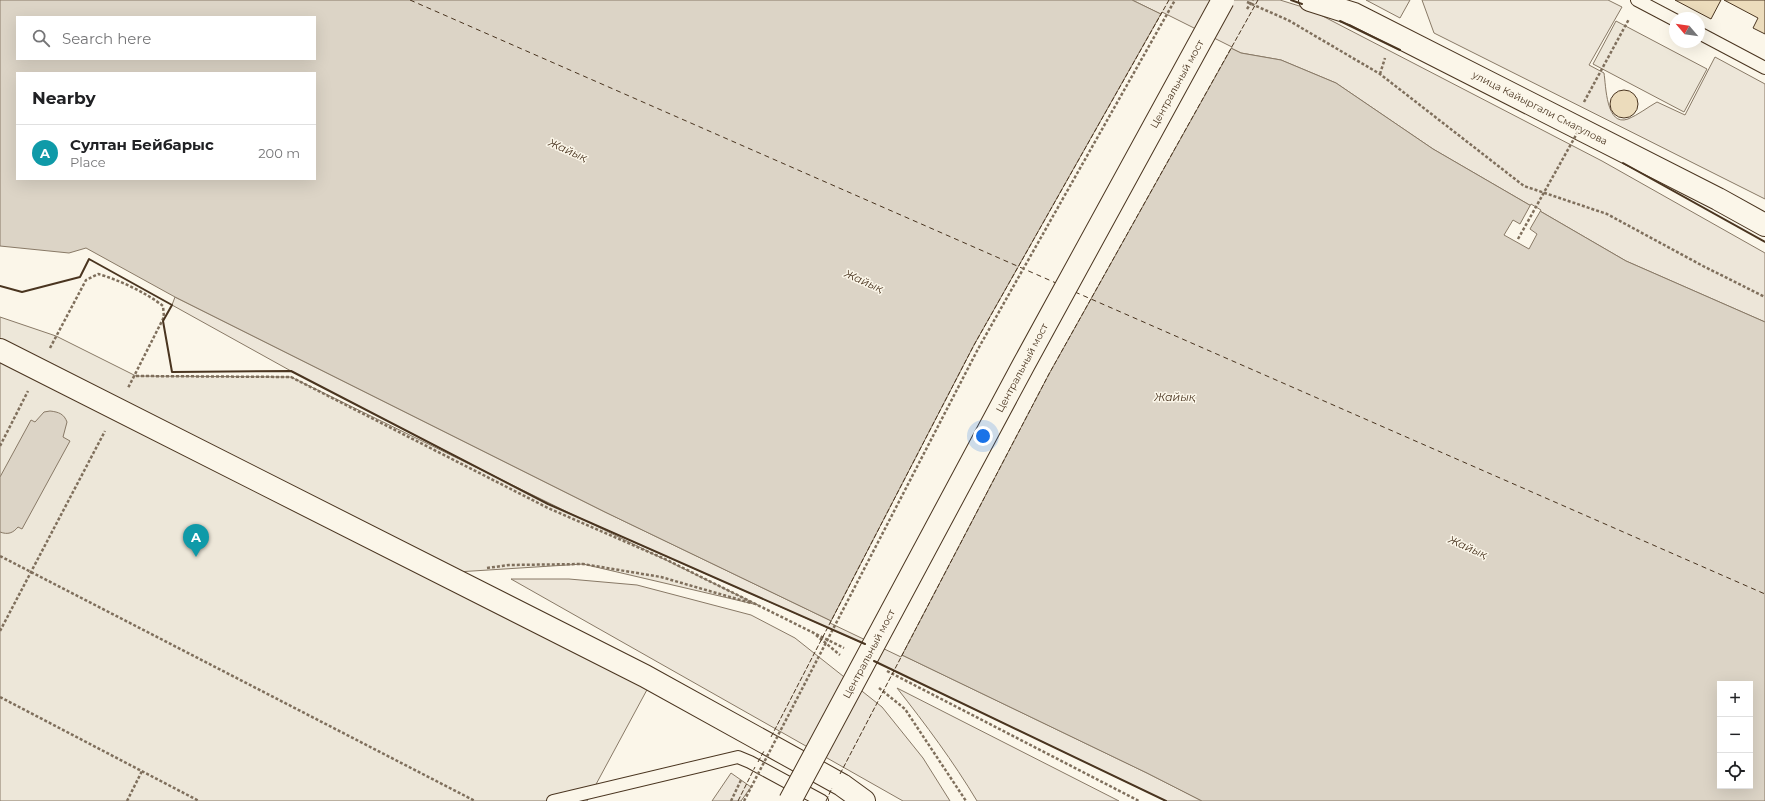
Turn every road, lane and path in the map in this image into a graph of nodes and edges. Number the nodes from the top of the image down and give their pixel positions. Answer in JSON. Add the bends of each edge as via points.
{"nodes":[{"id":1,"x":1175,"y":0,"type":"edge"},
{"id":2,"x":1223,"y":0,"type":"edge"},
{"id":3,"x":1243,"y":0,"type":"edge"},
{"id":4,"x":1310,"y":0,"type":"edge"},
{"id":5,"x":1638,"y":0,"type":"edge"},
{"id":6,"x":1669,"y":17,"type":"edge"},
{"id":7,"x":1705,"y":36,"type":"edge"},
{"id":8,"x":1765,"y":68,"type":"edge"},
{"id":9,"x":1576,"y":126,"type":"junction"},
{"id":10,"x":1765,"y":225,"type":"edge"},
{"id":11,"x":1518,"y":239,"type":"dead end"},
{"id":12,"x":1765,"y":297,"type":"edge"},
{"id":13,"x":73,"y":305,"type":"dead end"},
{"id":14,"x":0,"y":350,"type":"edge"},
{"id":15,"x":136,"y":376,"type":"junction"},
{"id":16,"x":116,"y":409,"type":"junction"},
{"id":17,"x":0,"y":556,"type":"edge"},
{"id":18,"x":486,"y":568,"type":"dead end"},
{"id":19,"x":31,"y":572,"type":"junction"},
{"id":20,"x":758,"y":605,"type":"junction"},
{"id":21,"x":0,"y":631,"type":"edge"},
{"id":22,"x":813,"y":632,"type":"junction"},
{"id":23,"x":848,"y":650,"type":"dead end"},
{"id":24,"x":844,"y":658,"type":"dead end"},
{"id":25,"x":884,"y":669,"type":"dead end"},
{"id":26,"x":874,"y":683,"type":"dead end"},
{"id":27,"x":0,"y":697,"type":"edge"},
{"id":28,"x":142,"y":771,"type":"junction"},
{"id":29,"x":570,"y":799,"type":"edge"},
{"id":30,"x":127,"y":801,"type":"edge"},
{"id":31,"x":199,"y":801,"type":"edge"},
{"id":32,"x":475,"y":801,"type":"edge"},
{"id":33,"x":553,"y":801,"type":"edge"},
{"id":34,"x":744,"y":801,"type":"edge"},
{"id":35,"x":790,"y":801,"type":"edge"},
{"id":36,"x":822,"y":801,"type":"edge"},
{"id":37,"x":864,"y":801,"type":"edge"},
{"id":38,"x":966,"y":801,"type":"edge"},
{"id":39,"x":1139,"y":801,"type":"edge"}],
"edges":[{"from":1,"to":34,"type":"path","bridge":true,"via":[[978,349]]},
{"from":2,"to":35,"type":"street","name":"Центральный мост","bridge":true,"via":[[1020,371]]},
{"from":3,"to":12,"type":"path","via":[[1288,20],[1380,74],[1524,186],[1607,214]]},
{"from":4,"to":9,"type":"street","name":"улица Кайыргали Смагулова","via":[[1354,14]]},
{"from":5,"to":6,"type":"lane"},
{"from":5,"to":9,"type":"path"},
{"from":7,"to":8,"type":"lane"},
{"from":9,"to":10,"type":"street","name":"улица Кайыргали Смагулова"},
{"from":9,"to":11,"type":"path","bridge":true},
{"from":13,"to":15,"type":"path","via":[[86,280],[98,274],[155,299],[163,306],[164,317]]},
{"from":14,"to":16,"type":"street"},
{"from":15,"to":16,"type":"path"},
{"from":15,"to":20,"type":"path","via":[[291,376],[548,508],[665,559]]},
{"from":16,"to":19,"type":"path"},
{"from":16,"to":37,"type":"street","via":[[645,676],[842,785]]},
{"from":17,"to":19,"type":"path"},
{"from":18,"to":20,"type":"path","via":[[509,565],[583,564],[661,577]]},
{"from":19,"to":21,"type":"path"},
{"from":19,"to":32,"type":"path"},
{"from":20,"to":22,"type":"path"},
{"from":22,"to":23,"type":"path"},
{"from":22,"to":24,"type":"path"},
{"from":25,"to":39,"type":"path"},
{"from":26,"to":38,"type":"path","via":[[905,709]]},
{"from":27,"to":28,"type":"path"},
{"from":28,"to":30,"type":"path"},
{"from":28,"to":31,"type":"path"},
{"from":29,"to":33,"type":"lane"},
{"from":29,"to":36,"type":"lane","via":[[738,758]]}]}
